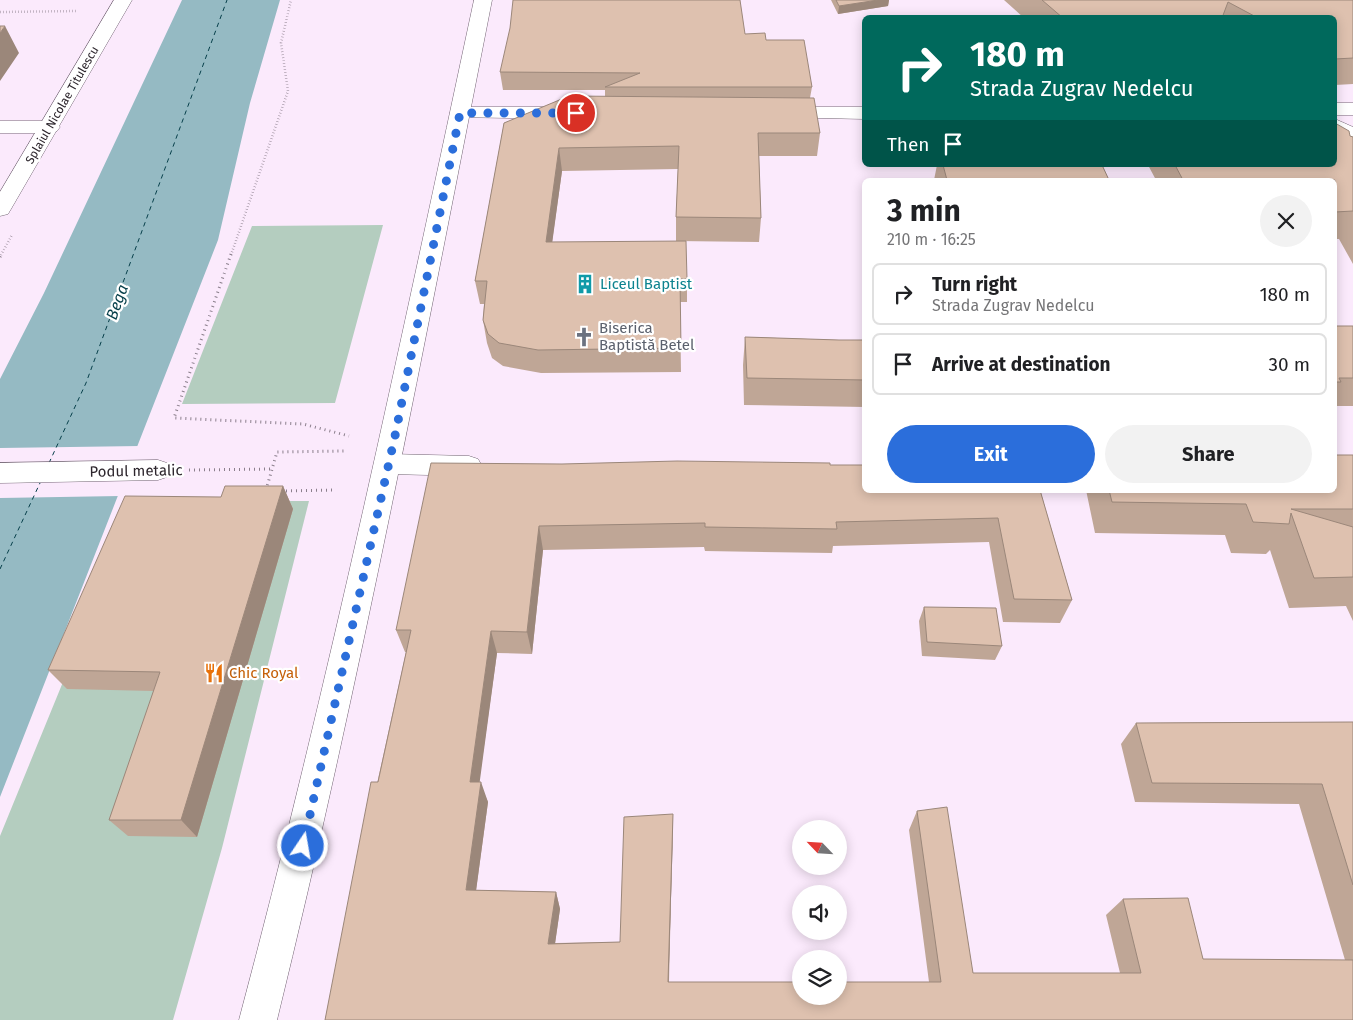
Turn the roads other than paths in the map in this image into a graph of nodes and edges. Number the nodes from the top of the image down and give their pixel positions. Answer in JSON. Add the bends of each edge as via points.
{"nodes":[{"id":1,"x":123,"y":0,"type":"edge"},
{"id":2,"x":483,"y":0,"type":"edge"},
{"id":3,"x":1337,"y":109,"type":"edge"},
{"id":4,"x":1353,"y":109,"type":"edge"},
{"id":5,"x":460,"y":113,"type":"junction"},
{"id":6,"x":588,"y":113,"type":"edge"},
{"id":7,"x":756,"y":113,"type":"edge"},
{"id":8,"x":862,"y":113,"type":"edge"},
{"id":9,"x":1337,"y":126,"type":"edge"},
{"id":10,"x":0,"y":127,"type":"edge"},
{"id":11,"x":50,"y":127,"type":"junction"},
{"id":12,"x":1353,"y":135,"type":"edge"},
{"id":13,"x":0,"y":209,"type":"edge"},
{"id":14,"x":388,"y":464,"type":"junction"},
{"id":15,"x":498,"y":466,"type":"edge"},
{"id":16,"x":158,"y":470,"type":"road end"},
{"id":17,"x":0,"y":473,"type":"edge"},
{"id":18,"x":258,"y":1020,"type":"edge"}],
"edges":[{"from":1,"to":11,"type":"street","name":"Splaiul Nicolae Titulescu"},
{"from":2,"to":5,"type":"street"},
{"from":3,"to":4,"type":"street"},
{"from":5,"to":6,"type":"street"},
{"from":5,"to":14,"type":"street"},
{"from":7,"to":8,"type":"street"},
{"from":9,"to":12,"type":"street"},
{"from":10,"to":11,"type":"street"},
{"from":11,"to":13,"type":"street","name":"Splaiul Nicolae Titulescu"},
{"from":14,"to":15,"type":"street"},
{"from":14,"to":18,"type":"street","via":[[299,866]]},
{"from":16,"to":17,"type":"street","name":"Podul metalic"}]}
